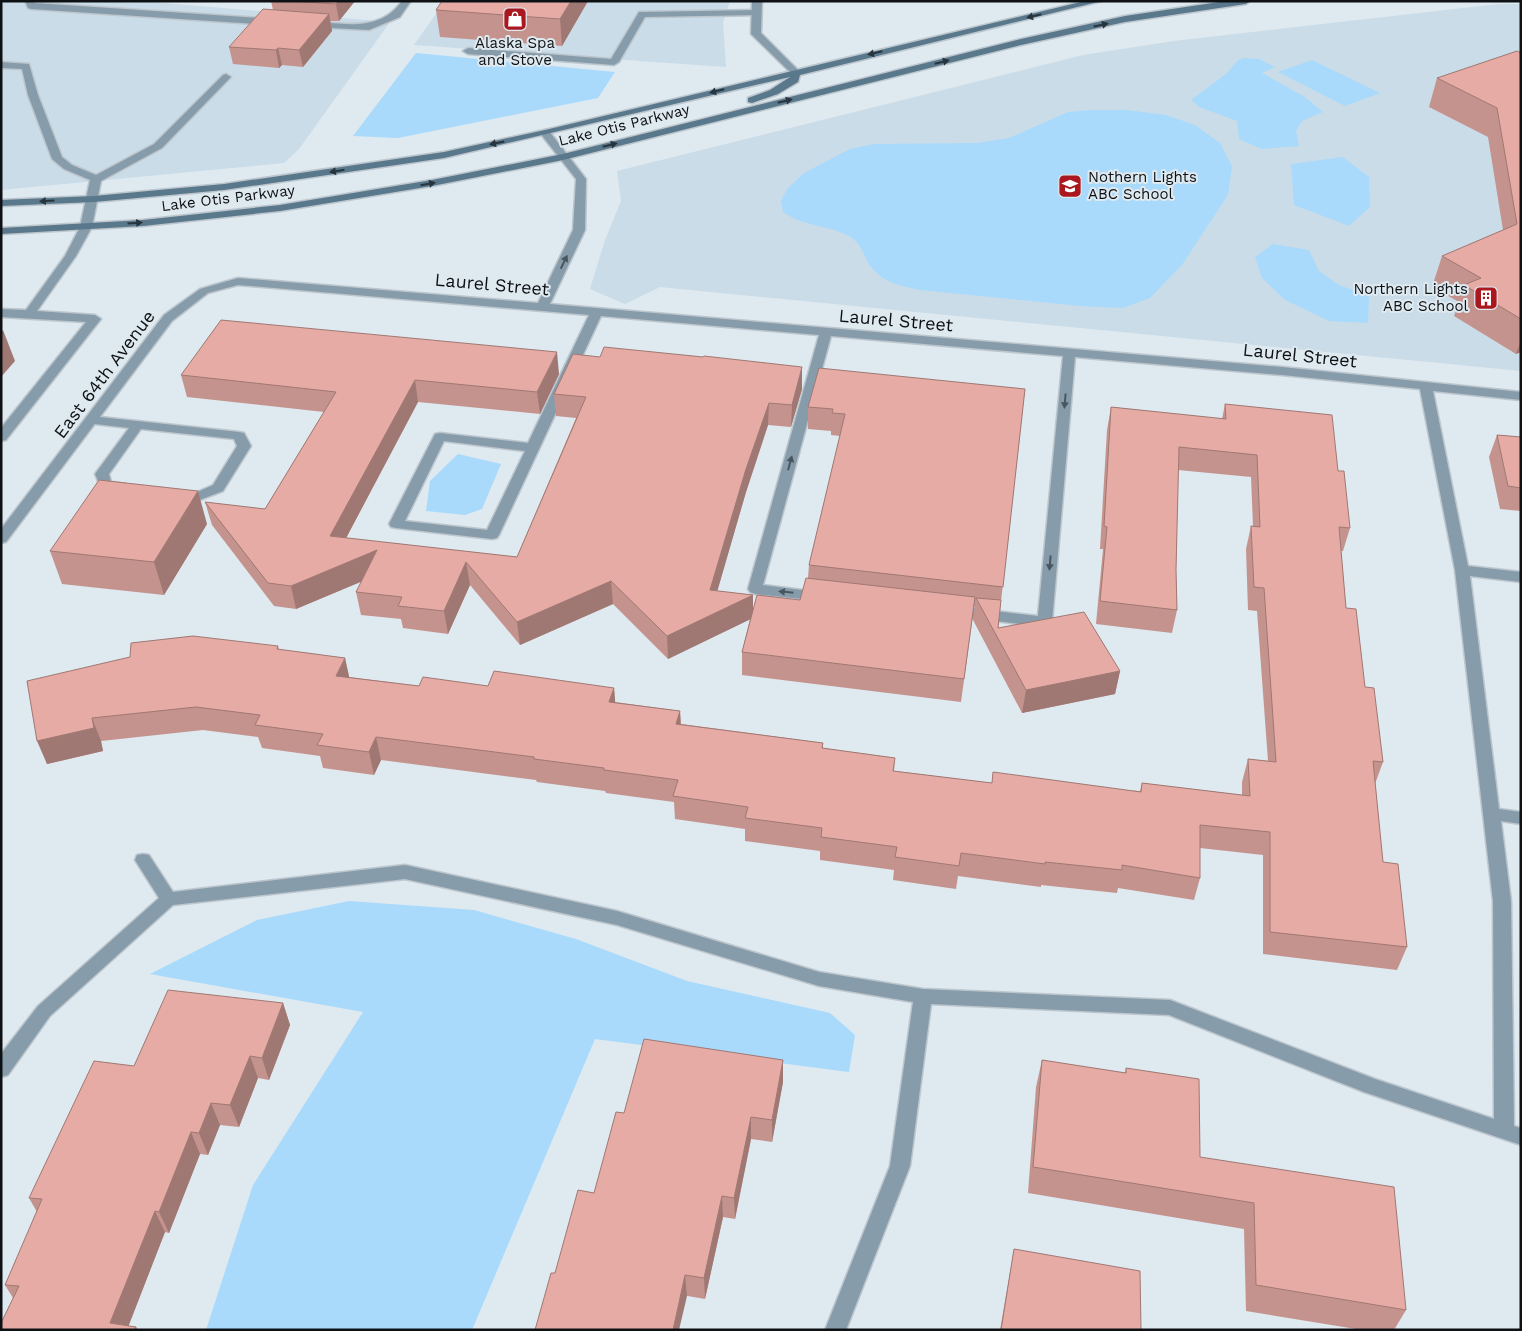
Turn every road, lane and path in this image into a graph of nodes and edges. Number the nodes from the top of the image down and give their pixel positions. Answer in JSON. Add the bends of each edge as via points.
{"nodes":[{"id":1,"x":29,"y":1,"type":"edge"},
{"id":2,"x":407,"y":1,"type":"edge"},
{"id":3,"x":757,"y":1,"type":"edge"},
{"id":4,"x":1098,"y":1,"type":"edge"},
{"id":5,"x":1246,"y":1,"type":"edge"},
{"id":6,"x":757,"y":13,"type":"junction"},
{"id":7,"x":468,"y":51,"type":"dead end"},
{"id":8,"x":1,"y":65,"type":"edge"},
{"id":9,"x":795,"y":72,"type":"junction"},
{"id":10,"x":226,"y":76,"type":"dead end"},
{"id":11,"x":712,"y":118,"type":"junction"},
{"id":12,"x":545,"y":133,"type":"junction"},
{"id":13,"x":563,"y":157,"type":"junction"},
{"id":14,"x":96,"y":179,"type":"junction"},
{"id":15,"x":94,"y":199,"type":"junction"},
{"id":16,"x":1,"y":203,"type":"edge"},
{"id":17,"x":86,"y":227,"type":"junction"},
{"id":18,"x":1,"y":231,"type":"edge"},
{"id":19,"x":268,"y":283,"type":"joint"},
{"id":20,"x":543,"y":306,"type":"junction"},
{"id":21,"x":597,"y":311,"type":"junction"},
{"id":22,"x":1,"y":313,"type":"edge"},
{"id":23,"x":29,"y":314,"type":"junction"},
{"id":24,"x":826,"y":331,"type":"junction"},
{"id":25,"x":1069,"y":352,"type":"junction"},
{"id":26,"x":1426,"y":386,"type":"junction"},
{"id":27,"x":1521,"y":396,"type":"edge"},
{"id":28,"x":91,"y":420,"type":"junction"},
{"id":29,"x":138,"y":425,"type":"junction"},
{"id":30,"x":1,"y":437,"type":"edge"},
{"id":31,"x":534,"y":448,"type":"junction"},
{"id":32,"x":133,"y":489,"type":"edge"},
{"id":33,"x":161,"y":492,"type":"edge"},
{"id":34,"x":1,"y":539,"type":"edge"},
{"id":35,"x":1462,"y":570,"type":"junction"},
{"id":36,"x":1521,"y":577,"type":"edge"},
{"id":37,"x":832,"y":598,"type":"edge"},
{"id":38,"x":939,"y":610,"type":"edge"},
{"id":39,"x":1491,"y":814,"type":"junction"},
{"id":40,"x":1521,"y":818,"type":"edge"},
{"id":41,"x":143,"y":860,"type":"dead end"},
{"id":42,"x":169,"y":899,"type":"junction"},
{"id":43,"x":922,"y":996,"type":"junction"},
{"id":44,"x":1,"y":1069,"type":"edge"},
{"id":45,"x":1513,"y":1134,"type":"edge"},
{"id":46,"x":835,"y":1330,"type":"edge"}],
"edges":[{"from":1,"to":2,"type":"street","via":[[32,6],[366,28],[397,15]]},
{"from":3,"to":6,"type":"street"},
{"from":4,"to":9,"type":"main road","name":"Lake Otis Parkway","one_way":true},
{"from":11,"to":5,"type":"main road","name":"Lake Otis Parkway","one_way":true,"via":[[1106,23]]},
{"from":6,"to":7,"type":"street","via":[[642,14],[614,62]]},
{"from":6,"to":9,"type":"street","via":[[756,34]]},
{"from":8,"to":14,"type":"street","via":[[26,66],[57,159]]},
{"from":9,"to":11,"type":"main road","via":[[795,80],[774,92]]},
{"from":9,"to":12,"type":"main road","name":"Lake Otis Parkway","one_way":true},
{"from":10,"to":14,"type":"street","via":[[158,146]]},
{"from":13,"to":11,"type":"main road","name":"Lake Otis Parkway","one_way":true},
{"from":12,"to":13,"type":"street"},
{"from":12,"to":15,"type":"main road","name":"Lake Otis Parkway","one_way":true,"via":[[444,155],[271,181]]},
{"from":17,"to":13,"type":"main road","name":"Lake Otis Parkway","one_way":true,"via":[[280,208]]},
{"from":20,"to":13,"type":"street","one_way":true,"via":[[579,230],[581,179]]},
{"from":14,"to":15,"type":"street"},
{"from":15,"to":16,"type":"main road","name":"Lake Otis Parkway","one_way":true},
{"from":15,"to":17,"type":"street"},
{"from":17,"to":18,"type":"main road","name":"Lake Otis Parkway"},
{"from":17,"to":23,"type":"street","via":[[70,256]]},
{"from":19,"to":20,"type":"street","name":"Laurel Street"},
{"from":19,"to":28,"type":"street","name":"East 64th Avenue","via":[[238,280],[204,291],[168,318]]},
{"from":20,"to":21,"type":"street","name":"Laurel Street"},
{"from":21,"to":24,"type":"street","name":"Laurel Street"},
{"from":21,"to":31,"type":"street"},
{"from":22,"to":23,"type":"street"},
{"from":23,"to":30,"type":"street","via":[[95,319]]},
{"from":24,"to":25,"type":"street","name":"Laurel Street"},
{"from":37,"to":24,"type":"street","one_way":true,"via":[[755,589]]},
{"from":25,"to":26,"type":"street","name":"Laurel Street"},
{"from":25,"to":38,"type":"street","one_way":true,"via":[[1045,622]]},
{"from":26,"to":27,"type":"street","name":"Laurel Street"},
{"from":26,"to":35,"type":"street"},
{"from":28,"to":29,"type":"street"},
{"from":28,"to":34,"type":"street","name":"East 64th Avenue"},
{"from":29,"to":32,"type":"street","via":[[102,474],[106,485]]},
{"from":29,"to":33,"type":"street","via":[[239,436],[244,446],[218,488],[197,497]]},
{"from":31,"to":31,"type":"street","via":[[492,535],[396,524],[440,437]]},
{"from":35,"to":36,"type":"street"},
{"from":35,"to":39,"type":"street"},
{"from":39,"to":40,"type":"street"},
{"from":39,"to":45,"type":"street","via":[[1502,901]]},
{"from":41,"to":42,"type":"street"},
{"from":42,"to":43,"type":"street","via":[[405,872],[617,918],[819,978]]},
{"from":42,"to":44,"type":"street","via":[[44,1012]]},
{"from":43,"to":45,"type":"street","via":[[1170,1008],[1371,1086]]},
{"from":43,"to":46,"type":"street","via":[[900,1166]]}]}
